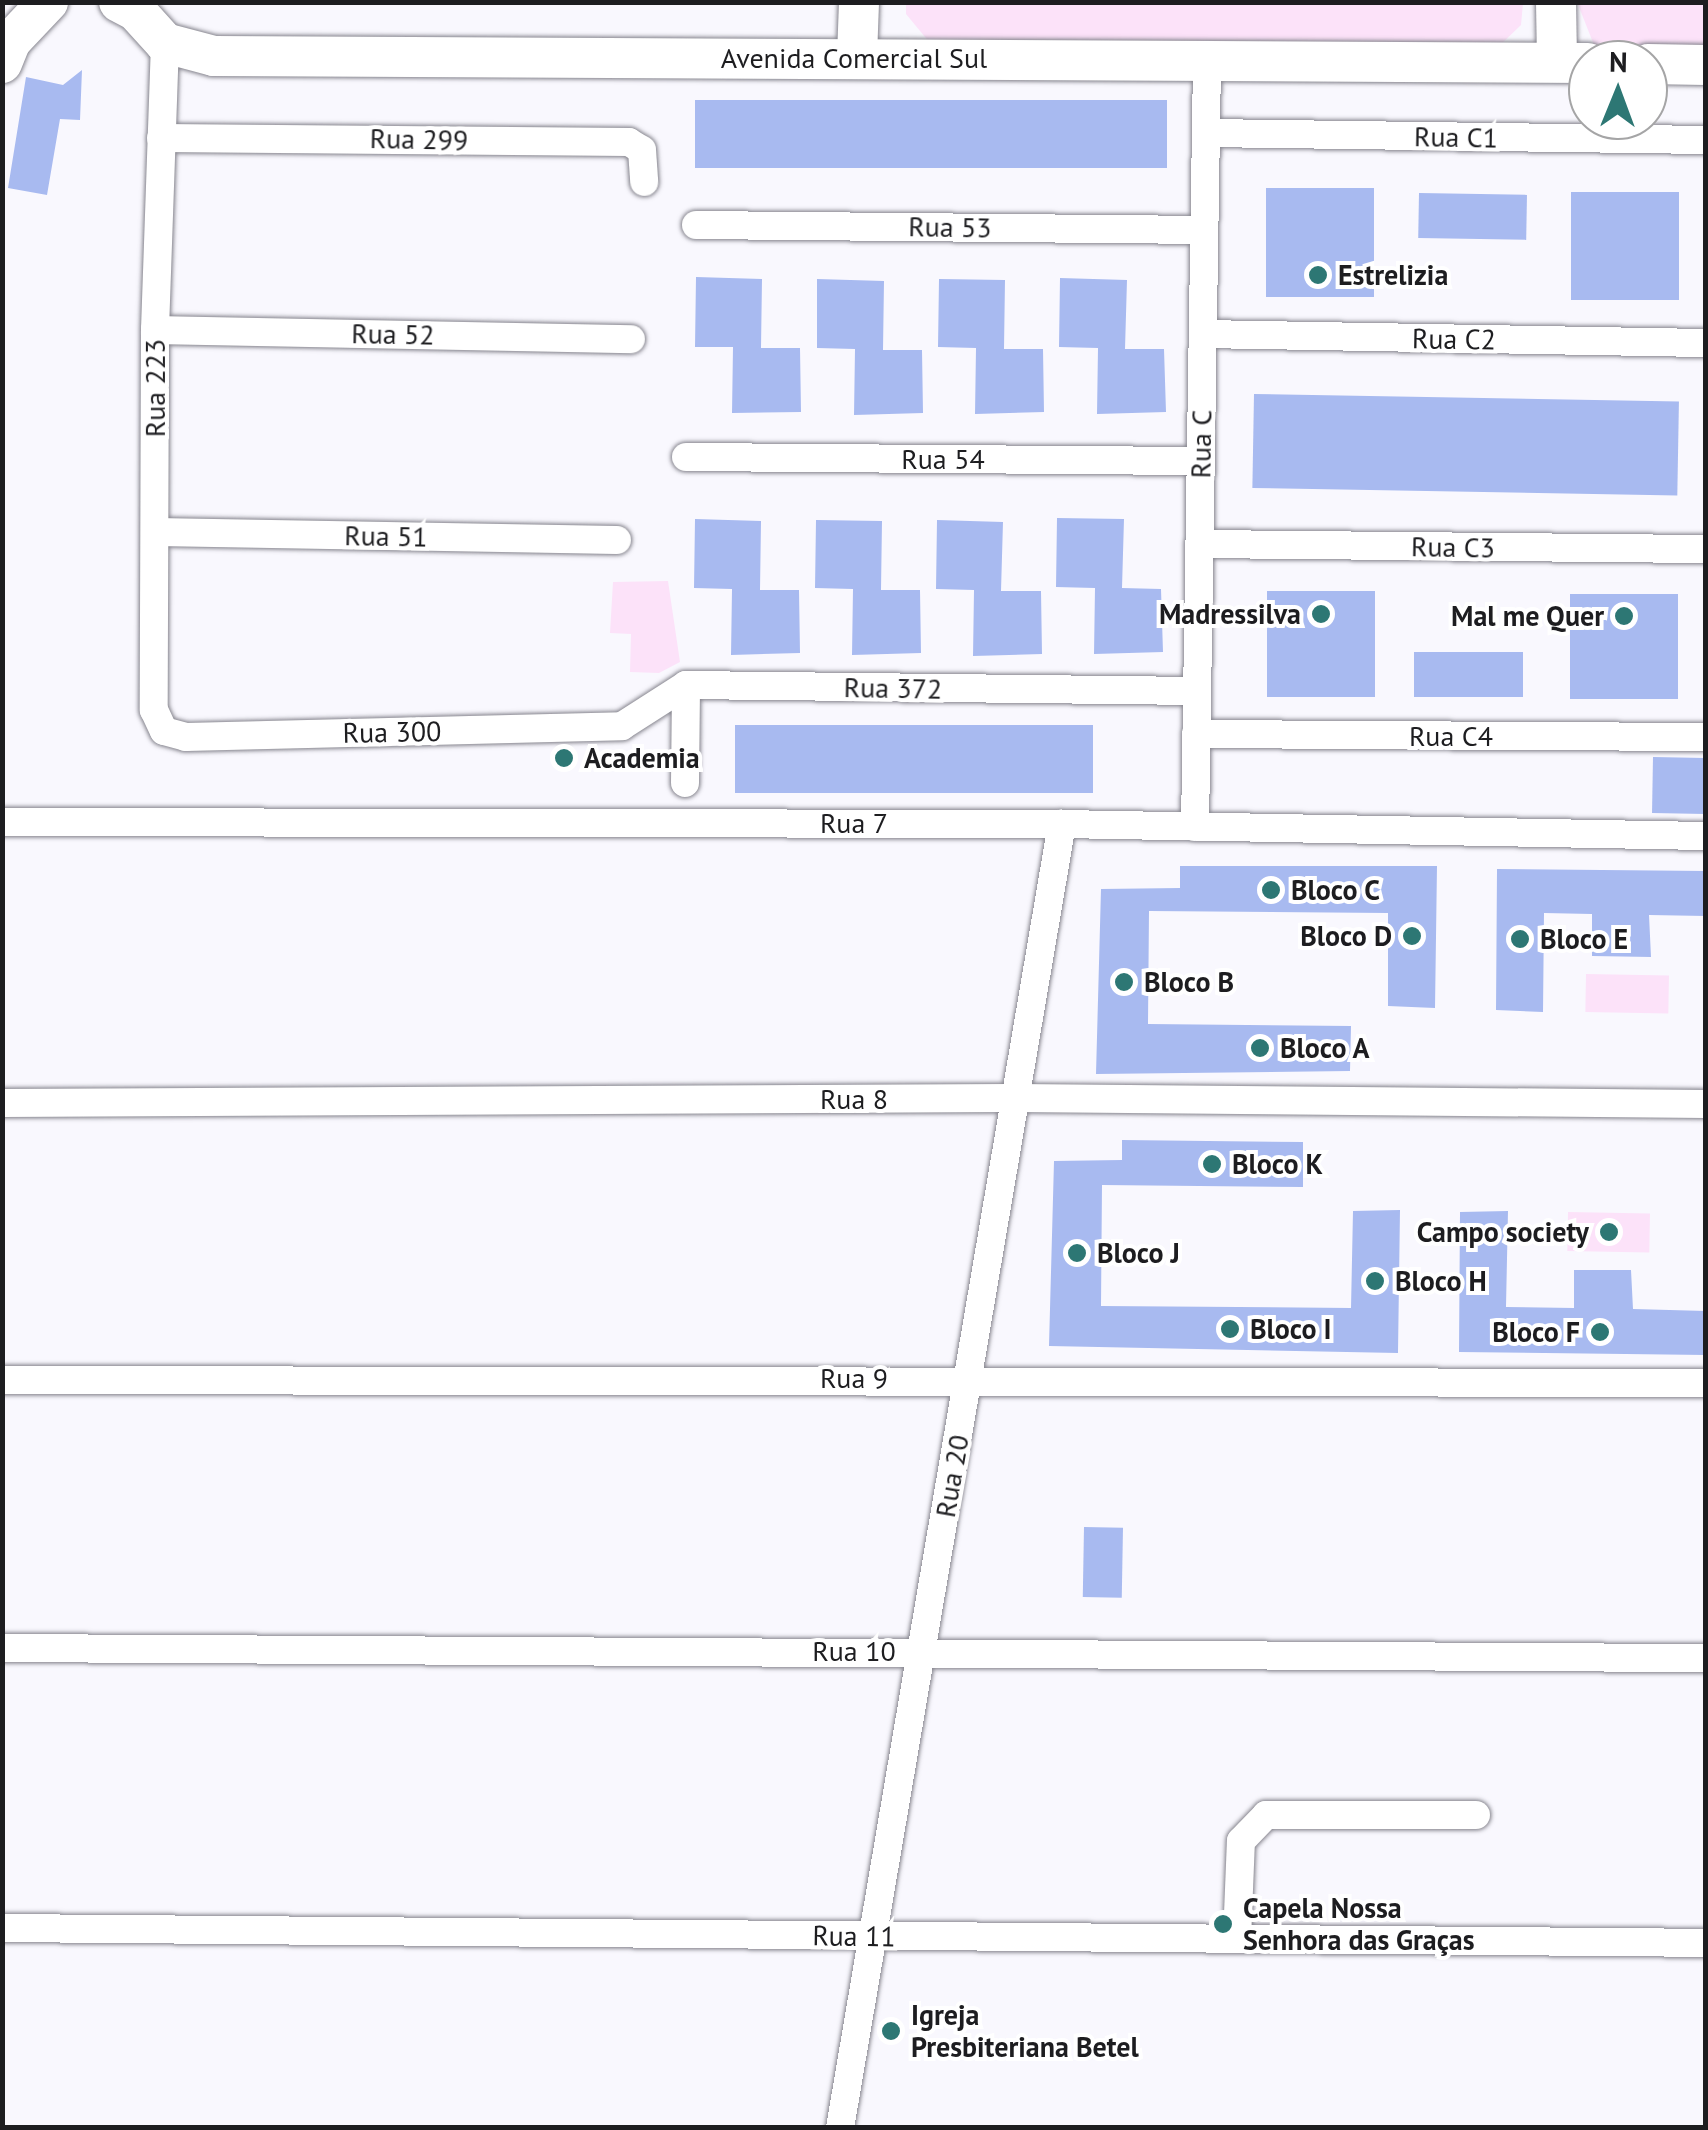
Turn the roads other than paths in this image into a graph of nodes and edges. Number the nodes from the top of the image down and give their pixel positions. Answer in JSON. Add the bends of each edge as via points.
{"nodes":[{"id":1,"x":48,"y":2,"type":"edge"},
{"id":2,"x":858,"y":2,"type":"edge"},
{"id":3,"x":1556,"y":2,"type":"edge"},
{"id":4,"x":131,"y":5,"type":"edge"},
{"id":5,"x":165,"y":43,"type":"junction"},
{"id":6,"x":1568,"y":47,"type":"edge"},
{"id":7,"x":857,"y":57,"type":"junction"},
{"id":8,"x":1208,"y":61,"type":"junction"},
{"id":9,"x":1568,"y":62,"type":"edge"},
{"id":10,"x":2,"y":63,"type":"edge"},
{"id":11,"x":1668,"y":64,"type":"edge"},
{"id":12,"x":1706,"y":65,"type":"edge"},
{"id":13,"x":1206,"y":133,"type":"junction"},
{"id":14,"x":161,"y":138,"type":"junction"},
{"id":15,"x":1706,"y":140,"type":"edge"},
{"id":16,"x":644,"y":182,"type":"dead end"},
{"id":17,"x":696,"y":225,"type":"dead end"},
{"id":18,"x":1204,"y":230,"type":"junction"},
{"id":19,"x":155,"y":330,"type":"junction"},
{"id":20,"x":1203,"y":334,"type":"junction"},
{"id":21,"x":631,"y":339,"type":"dead end"},
{"id":22,"x":1706,"y":343,"type":"edge"},
{"id":23,"x":686,"y":456,"type":"dead end"},
{"id":24,"x":1200,"y":460,"type":"junction"},
{"id":25,"x":156,"y":532,"type":"junction"},
{"id":26,"x":616,"y":540,"type":"dead end"},
{"id":27,"x":1200,"y":544,"type":"junction"},
{"id":28,"x":1706,"y":549,"type":"edge"},
{"id":29,"x":686,"y":685,"type":"junction"},
{"id":30,"x":1197,"y":692,"type":"junction"},
{"id":31,"x":164,"y":731,"type":"joint"},
{"id":32,"x":1196,"y":734,"type":"junction"},
{"id":33,"x":1706,"y":737,"type":"edge"},
{"id":34,"x":684,"y":782,"type":"dead end"},
{"id":35,"x":2,"y":822,"type":"edge"},
{"id":36,"x":1062,"y":824,"type":"junction"},
{"id":37,"x":1195,"y":827,"type":"junction"},
{"id":38,"x":1706,"y":836,"type":"edge"},
{"id":39,"x":1016,"y":1098,"type":"junction"},
{"id":40,"x":2,"y":1103,"type":"edge"},
{"id":41,"x":1706,"y":1104,"type":"edge"},
{"id":42,"x":969,"y":1377,"type":"junction"},
{"id":43,"x":2,"y":1380,"type":"edge"},
{"id":44,"x":1706,"y":1383,"type":"edge"},
{"id":45,"x":2,"y":1648,"type":"edge"},
{"id":46,"x":923,"y":1651,"type":"junction"},
{"id":47,"x":1706,"y":1658,"type":"edge"},
{"id":48,"x":1476,"y":1816,"type":"dead end"},
{"id":49,"x":2,"y":1928,"type":"edge"},
{"id":50,"x":871,"y":1936,"type":"junction"},
{"id":51,"x":1237,"y":1939,"type":"junction"},
{"id":52,"x":1706,"y":1943,"type":"edge"},
{"id":53,"x":840,"y":2128,"type":"edge"}],
"edges":[{"from":1,"to":10,"type":"street","via":[[11,41]]},
{"from":2,"to":7,"type":"street"},
{"from":3,"to":6,"type":"street"},
{"from":4,"to":5,"type":"street"},
{"from":5,"to":7,"type":"street","name":"Avenida Comercial Sul","via":[[214,56]]},
{"from":5,"to":14,"type":"street","name":"Rua 223"},
{"from":7,"to":8,"type":"street","name":"Avenida Comercial Sul"},
{"from":8,"to":9,"type":"street","name":"Avenida Comercial Sul"},
{"from":8,"to":13,"type":"street","name":"Rua C"},
{"from":11,"to":12,"type":"street"},
{"from":13,"to":15,"type":"street","name":"Rua C1"},
{"from":13,"to":18,"type":"street","name":"Rua C"},
{"from":14,"to":16,"type":"street","name":"Rua 299","via":[[629,142],[642,150]]},
{"from":14,"to":19,"type":"street","name":"Rua 223"},
{"from":17,"to":18,"type":"street","name":"Rua 53"},
{"from":18,"to":20,"type":"street","name":"Rua C"},
{"from":19,"to":21,"type":"street","name":"Rua 52"},
{"from":19,"to":25,"type":"street","name":"Rua 223"},
{"from":20,"to":22,"type":"street","name":"Rua C2"},
{"from":20,"to":24,"type":"street","name":"Rua C"},
{"from":23,"to":24,"type":"street","name":"Rua 54"},
{"from":24,"to":27,"type":"street","name":"Rua C"},
{"from":25,"to":26,"type":"street","name":"Rua 51"},
{"from":25,"to":31,"type":"street","name":"Rua 223","via":[[154,710]]},
{"from":27,"to":28,"type":"street","name":"Rua C3"},
{"from":27,"to":30,"type":"street","name":"Rua C"},
{"from":29,"to":30,"type":"street","name":"Rua 372"},
{"from":29,"to":31,"type":"street","name":"Rua 300","via":[[622,726],[186,737]]},
{"from":29,"to":34,"type":"street"},
{"from":30,"to":32,"type":"street","name":"Rua C"},
{"from":32,"to":33,"type":"street","name":"Rua C4"},
{"from":32,"to":37,"type":"street","name":"Rua C"},
{"from":35,"to":36,"type":"street","name":"Rua 7"},
{"from":36,"to":37,"type":"street","name":"Rua 7"},
{"from":36,"to":39,"type":"street","name":"Rua 20"},
{"from":37,"to":38,"type":"street","name":"Rua 7"},
{"from":39,"to":40,"type":"street","name":"Rua 8"},
{"from":39,"to":41,"type":"street","name":"Rua 8"},
{"from":39,"to":42,"type":"street","name":"Rua 20"},
{"from":42,"to":43,"type":"street","name":"Rua 9"},
{"from":42,"to":44,"type":"street","name":"Rua 9"},
{"from":42,"to":46,"type":"street","name":"Rua 20"},
{"from":45,"to":46,"type":"street","name":"Rua 10"},
{"from":46,"to":47,"type":"street","name":"Rua 10"},
{"from":46,"to":50,"type":"street","name":"Rua 20"},
{"from":48,"to":51,"type":"street","via":[[1266,1815],[1241,1842]]},
{"from":49,"to":50,"type":"street","name":"Rua 11"},
{"from":50,"to":51,"type":"street","name":"Rua 11"},
{"from":50,"to":53,"type":"street","name":"Rua 20"},
{"from":51,"to":52,"type":"street","name":"Rua 11"}]}
